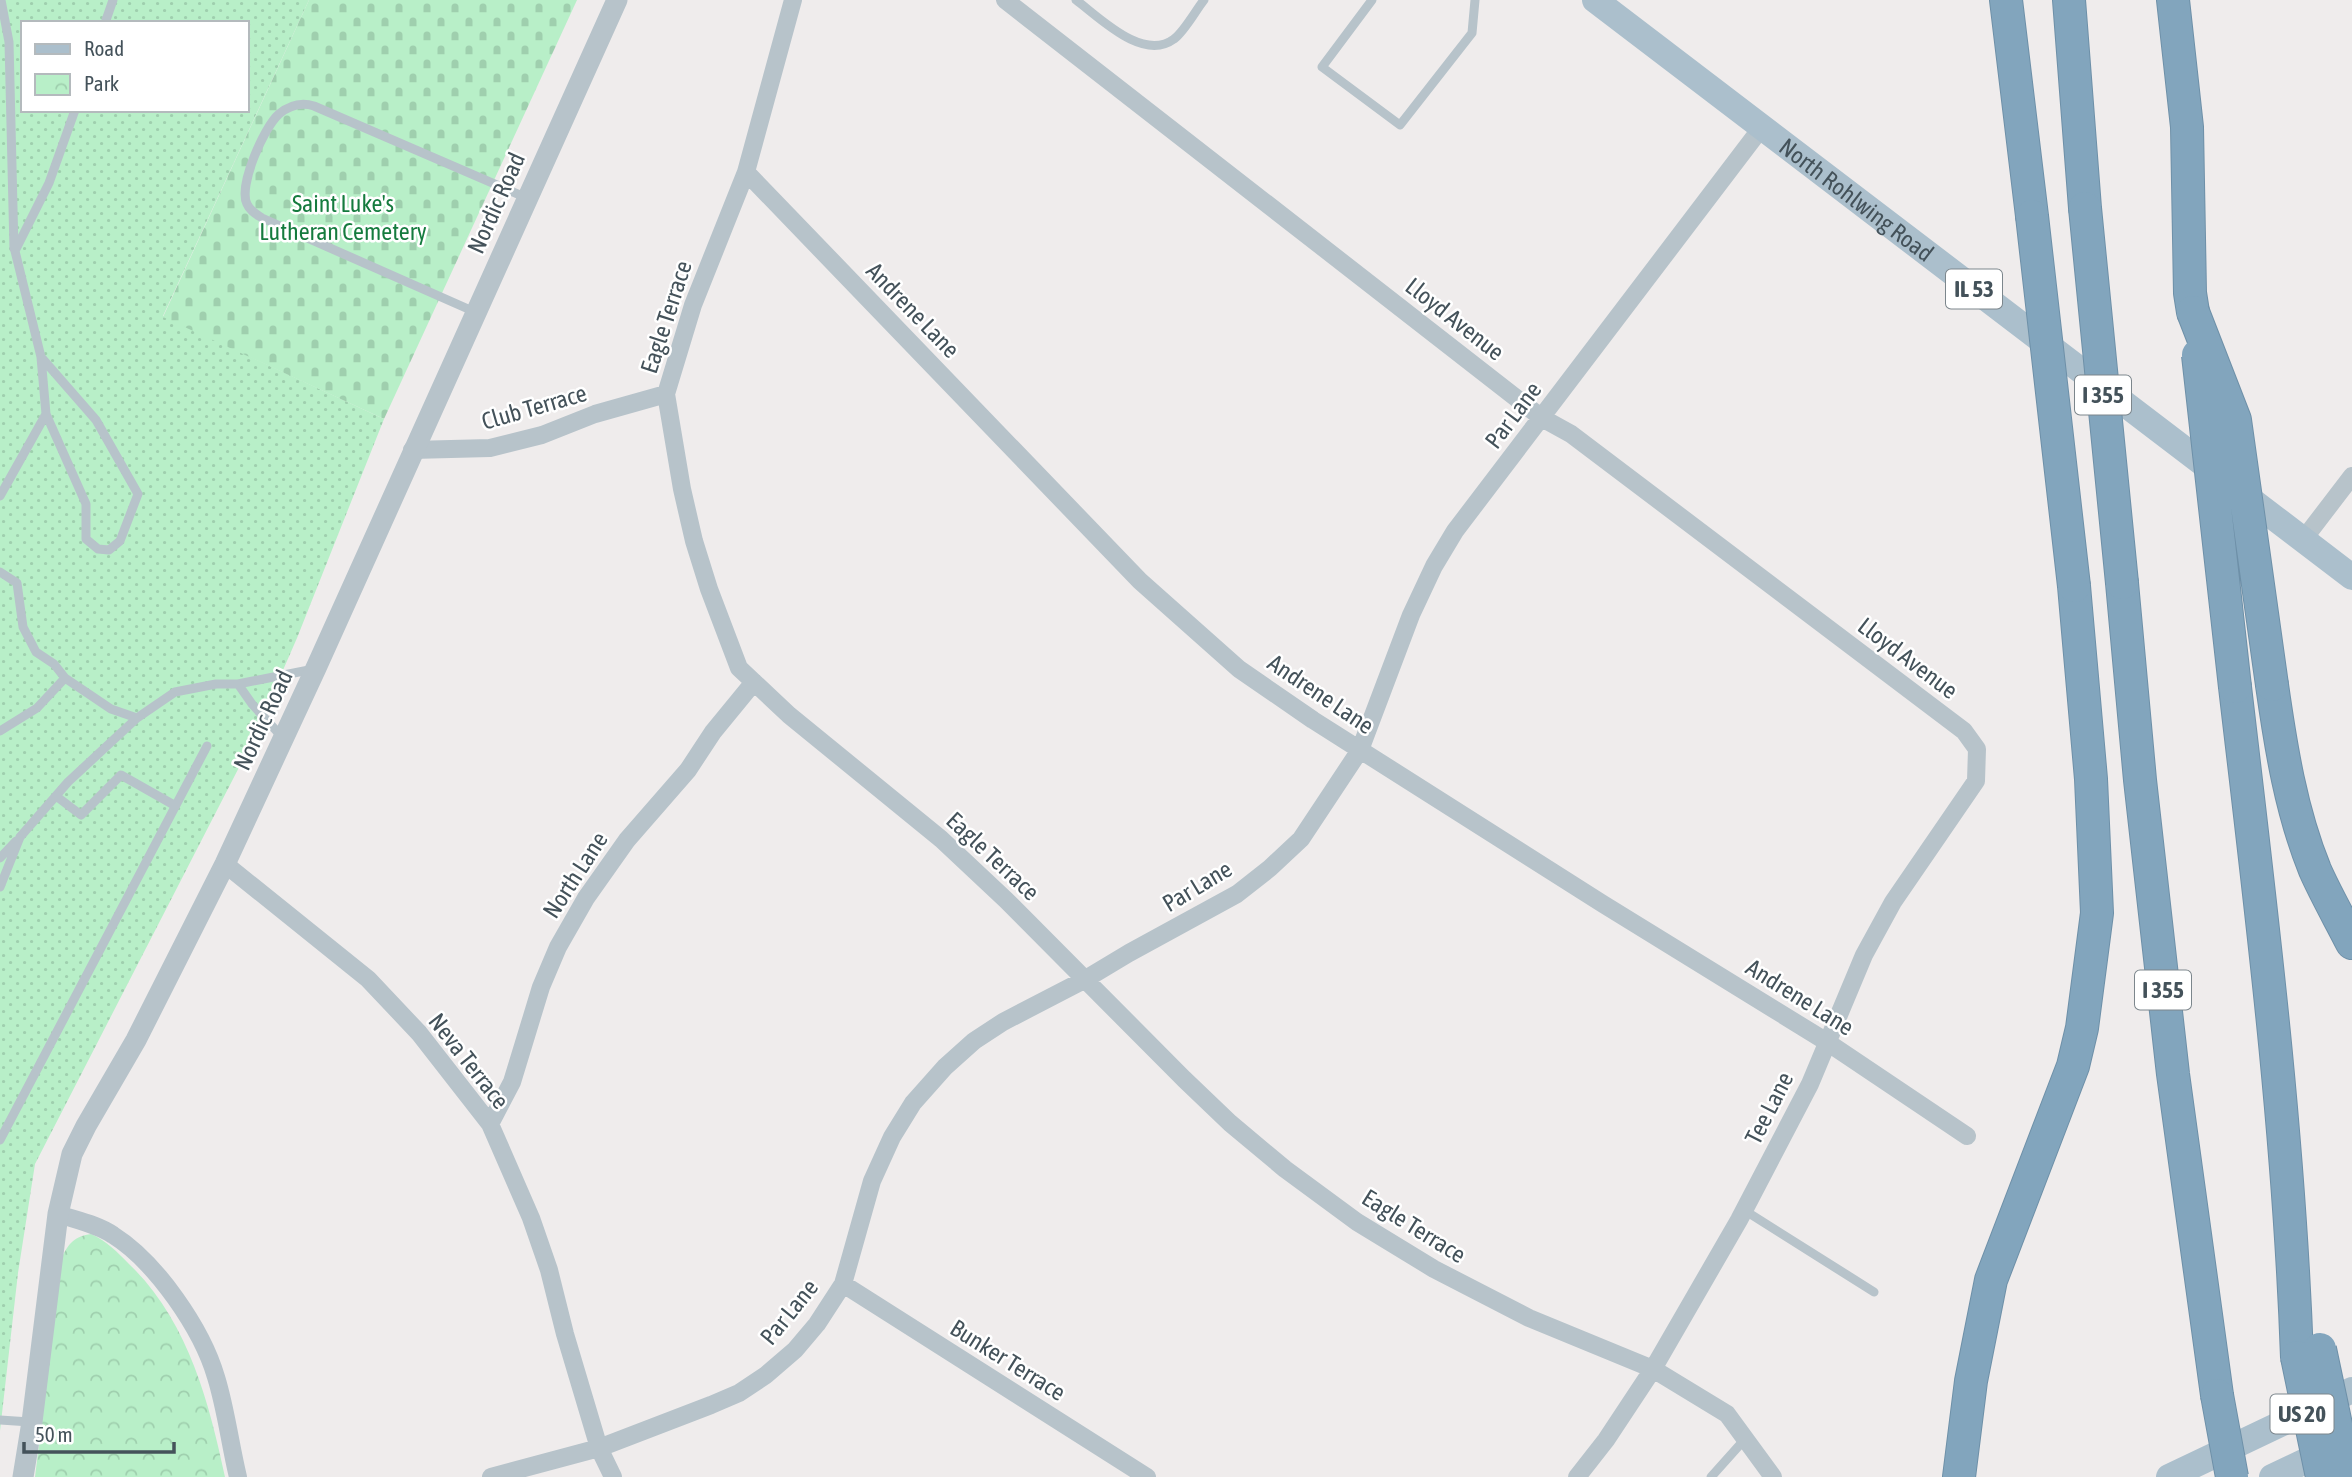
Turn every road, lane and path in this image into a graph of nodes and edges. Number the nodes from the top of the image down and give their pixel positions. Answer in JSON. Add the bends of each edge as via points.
{"nodes":[{"id":1,"x":1,"y":0,"type":"edge"},
{"id":2,"x":113,"y":0,"type":"edge"},
{"id":3,"x":617,"y":0,"type":"edge"},
{"id":4,"x":793,"y":0,"type":"edge"},
{"id":5,"x":1004,"y":0,"type":"edge"},
{"id":6,"x":1076,"y":0,"type":"edge"},
{"id":7,"x":1204,"y":0,"type":"edge"},
{"id":8,"x":1372,"y":0,"type":"edge"},
{"id":9,"x":1474,"y":0,"type":"edge"},
{"id":10,"x":1595,"y":0,"type":"edge"},
{"id":11,"x":2006,"y":0,"type":"edge"},
{"id":12,"x":2069,"y":0,"type":"edge"},
{"id":13,"x":2173,"y":0,"type":"edge"},
{"id":14,"x":106,"y":21,"type":"edge"},
{"id":15,"x":74,"y":112,"type":"edge"},
{"id":16,"x":1762,"y":127,"type":"junction"},
{"id":17,"x":746,"y":172,"type":"junction"},
{"id":18,"x":527,"y":198,"type":"junction"},
{"id":19,"x":15,"y":251,"type":"junction"},
{"id":20,"x":2192,"y":302,"type":"junction"},
{"id":21,"x":475,"y":312,"type":"junction"},
{"id":22,"x":41,"y":357,"type":"junction"},
{"id":23,"x":667,"y":394,"type":"junction"},
{"id":24,"x":46,"y":414,"type":"junction"},
{"id":25,"x":1542,"y":418,"type":"junction"},
{"id":26,"x":412,"y":450,"type":"junction"},
{"id":27,"x":2352,"y":476,"type":"edge"},
{"id":28,"x":0,"y":496,"type":"edge"},
{"id":29,"x":2302,"y":540,"type":"junction"},
{"id":30,"x":0,"y":572,"type":"edge"},
{"id":31,"x":2352,"y":577,"type":"edge"},
{"id":32,"x":316,"y":668,"type":"junction"},
{"id":33,"x":65,"y":678,"type":"junction"},
{"id":34,"x":754,"y":682,"type":"junction"},
{"id":35,"x":239,"y":684,"type":"junction"},
{"id":36,"x":137,"y":718,"type":"junction"},
{"id":37,"x":0,"y":731,"type":"edge"},
{"id":38,"x":283,"y":738,"type":"junction"},
{"id":39,"x":207,"y":746,"type":"dead end"},
{"id":40,"x":1977,"y":749,"type":"joint"},
{"id":41,"x":1360,"y":750,"type":"junction"},
{"id":42,"x":56,"y":796,"type":"junction"},
{"id":43,"x":174,"y":805,"type":"junction"},
{"id":44,"x":20,"y":837,"type":"junction"},
{"id":45,"x":0,"y":858,"type":"edge"},
{"id":46,"x":225,"y":864,"type":"junction"},
{"id":47,"x":0,"y":887,"type":"edge"},
{"id":48,"x":2352,"y":943,"type":"edge"},
{"id":49,"x":1084,"y":981,"type":"junction"},
{"id":50,"x":1827,"y":1042,"type":"junction"},
{"id":51,"x":490,"y":1124,"type":"junction"},
{"id":52,"x":1967,"y":1136,"type":"dead end"},
{"id":53,"x":0,"y":1140,"type":"edge"},
{"id":54,"x":1744,"y":1210,"type":"junction"},
{"id":55,"x":58,"y":1214,"type":"junction"},
{"id":56,"x":843,"y":1284,"type":"junction"},
{"id":57,"x":1874,"y":1292,"type":"dead end"},
{"id":58,"x":2309,"y":1353,"type":"junction"},
{"id":59,"x":1653,"y":1369,"type":"junction"},
{"id":60,"x":2352,"y":1390,"type":"edge"},
{"id":61,"x":0,"y":1420,"type":"edge"},
{"id":62,"x":32,"y":1422,"type":"junction"},
{"id":63,"x":1745,"y":1438,"type":"junction"},
{"id":64,"x":2352,"y":1440,"type":"edge"},
{"id":65,"x":599,"y":1448,"type":"junction"},
{"id":66,"x":23,"y":1477,"type":"edge"},
{"id":67,"x":238,"y":1477,"type":"edge"},
{"id":68,"x":491,"y":1477,"type":"edge"},
{"id":69,"x":613,"y":1477,"type":"edge"},
{"id":70,"x":1147,"y":1477,"type":"edge"},
{"id":71,"x":1577,"y":1477,"type":"edge"},
{"id":72,"x":1711,"y":1477,"type":"edge"},
{"id":73,"x":1773,"y":1477,"type":"edge"},
{"id":74,"x":1959,"y":1477,"type":"edge"},
{"id":75,"x":2169,"y":1477,"type":"edge"},
{"id":76,"x":2232,"y":1477,"type":"edge"},
{"id":77,"x":2272,"y":1477,"type":"edge"},
{"id":78,"x":2322,"y":1477,"type":"edge"},
{"id":79,"x":2347,"y":1477,"type":"edge"}],
"edges":[{"from":1,"to":19,"type":"lane","via":[[9,42]]},
{"from":2,"to":14,"type":"lane"},
{"from":3,"to":18,"type":"street","name":"Nordic Road"},
{"from":4,"to":17,"type":"street","name":"Eagle Terrace"},
{"from":5,"to":25,"type":"street","name":"Lloyd Avenue"},
{"from":6,"to":7,"type":"lane","via":[[1123,37],[1151,47],[1174,39]]},
{"from":8,"to":9,"type":"lane","via":[[1322,66],[1400,125],[1472,33]]},
{"from":10,"to":16,"type":"main road","name":"North Rohlwing Road","number":"IL 53"},
{"from":11,"to":74,"type":"highway","bridge":true,"via":[[2074,586],[2097,913],[2073,1066],[1991,1279],[1970,1381]]},
{"from":12,"to":76,"type":"highway","number":"I 355","bridge":true,"via":[[2140,780],[2173,1074]]},
{"from":13,"to":20,"type":"highway","via":[[2188,127]]},
{"from":15,"to":19,"type":"lane","via":[[49,183]]},
{"from":16,"to":25,"type":"street","name":"Par Lane"},
{"from":16,"to":29,"type":"main road","name":"North Rohlwing Road","number":"IL 53"},
{"from":17,"to":23,"type":"street","name":"Eagle Terrace","via":[[694,305]]},
{"from":17,"to":41,"type":"street","name":"Andrene Lane","via":[[1140,581],[1240,668]]},
{"from":18,"to":21,"type":"street","name":"Nordic Road"},
{"from":18,"to":21,"type":"lane","via":[[304,103],[279,114],[267,131],[246,179],[246,202],[251,211]]},
{"from":19,"to":22,"type":"lane"},
{"from":20,"to":48,"type":"highway","bridge":true,"via":[[2235,420],[2280,744],[2297,818],[2316,870]]},
{"from":20,"to":58,"type":"highway","bridge":true},
{"from":21,"to":26,"type":"street","name":"Nordic Road"},
{"from":22,"to":24,"type":"lane"},
{"from":22,"to":24,"type":"lane","via":[[96,420],[138,494],[120,541],[110,550],[98,549],[86,539],[86,504]]},
{"from":23,"to":26,"type":"street","name":"Club Terrace","via":[[490,448]]},
{"from":23,"to":34,"type":"street","name":"Eagle Terrace","via":[[682,489],[709,589],[739,668]]},
{"from":24,"to":28,"type":"lane"},
{"from":25,"to":40,"type":"street","name":"Lloyd Avenue","via":[[1571,434],[1964,731]]},
{"from":25,"to":41,"type":"street","name":"Par Lane","via":[[1455,531],[1434,566]]},
{"from":26,"to":32,"type":"street","name":"Nordic Road"},
{"from":27,"to":29,"type":"street"},
{"from":29,"to":31,"type":"main road","name":"North Rohlwing Road","number":"IL 53"},
{"from":30,"to":33,"type":"lane","via":[[17,583],[23,627],[36,652]]},
{"from":32,"to":35,"type":"lane"},
{"from":32,"to":38,"type":"street","name":"Nordic Road"},
{"from":33,"to":36,"type":"lane","via":[[111,709]]},
{"from":33,"to":37,"type":"lane","via":[[37,708]]},
{"from":34,"to":49,"type":"street","name":"Eagle Terrace","via":[[941,839]]},
{"from":34,"to":51,"type":"street","name":"North Lane","via":[[586,898],[541,987],[512,1082]]},
{"from":35,"to":36,"type":"lane","via":[[175,692]]},
{"from":35,"to":38,"type":"lane"},
{"from":36,"to":42,"type":"lane"},
{"from":38,"to":46,"type":"street","name":"Nordic Road"},
{"from":39,"to":43,"type":"lane"},
{"from":40,"to":50,"type":"street","name":"Tee Lane","via":[[1976,780],[1876,934]]},
{"from":41,"to":49,"type":"street","name":"Par Lane","via":[[1301,839],[1270,869],[1217,906]]},
{"from":41,"to":50,"type":"street","name":"Andrene Lane"},
{"from":42,"to":43,"type":"lane","via":[[81,815],[121,775]]},
{"from":42,"to":44,"type":"lane"},
{"from":43,"to":53,"type":"lane"},
{"from":44,"to":45,"type":"lane"},
{"from":44,"to":47,"type":"lane"},
{"from":46,"to":51,"type":"street","name":"Neva Terrace","via":[[368,979],[419,1033]]},
{"from":46,"to":55,"type":"street","name":"Nordic Road","via":[[136,1040],[81,1135]]},
{"from":49,"to":56,"type":"street","name":"Par Lane","via":[[974,1041],[913,1104],[872,1181]]},
{"from":49,"to":59,"type":"street","name":"Eagle Terrace","via":[[1230,1123],[1357,1222],[1495,1301]]},
{"from":50,"to":52,"type":"street","name":"Andrene Lane"},
{"from":50,"to":54,"type":"street","name":"Tee Lane"},
{"from":51,"to":65,"type":"street","name":"Neva Terrace","via":[[549,1270]]},
{"from":54,"to":57,"type":"lane"},
{"from":54,"to":59,"type":"street","name":"Tee Lane"},
{"from":55,"to":62,"type":"street","name":"Nordic Road"},
{"from":55,"to":67,"type":"street","via":[[112,1234],[136,1252],[181,1307],[216,1376]]},
{"from":56,"to":65,"type":"street","name":"Par Lane","via":[[795,1350],[765,1376],[739,1393]]},
{"from":56,"to":70,"type":"street","name":"Bunker Terrace"},
{"from":58,"to":78,"type":"highway","bridge":true},
{"from":58,"to":79,"type":"highway","bridge":true},
{"from":59,"to":63,"type":"street","name":"Eagle Terrace","via":[[1727,1414]]},
{"from":59,"to":71,"type":"street","name":"Tee Lane"},
{"from":60,"to":75,"type":"main road","number":"US 20"},
{"from":61,"to":62,"type":"lane"},
{"from":62,"to":66,"type":"street","name":"Nordic Road"},
{"from":63,"to":72,"type":"lane"},
{"from":63,"to":73,"type":"street","name":"Eagle Terrace"},
{"from":64,"to":77,"type":"main road","number":"US 20"},
{"from":65,"to":68,"type":"street","name":"Par Lane"},
{"from":65,"to":69,"type":"street","name":"Neva Terrace"}]}
